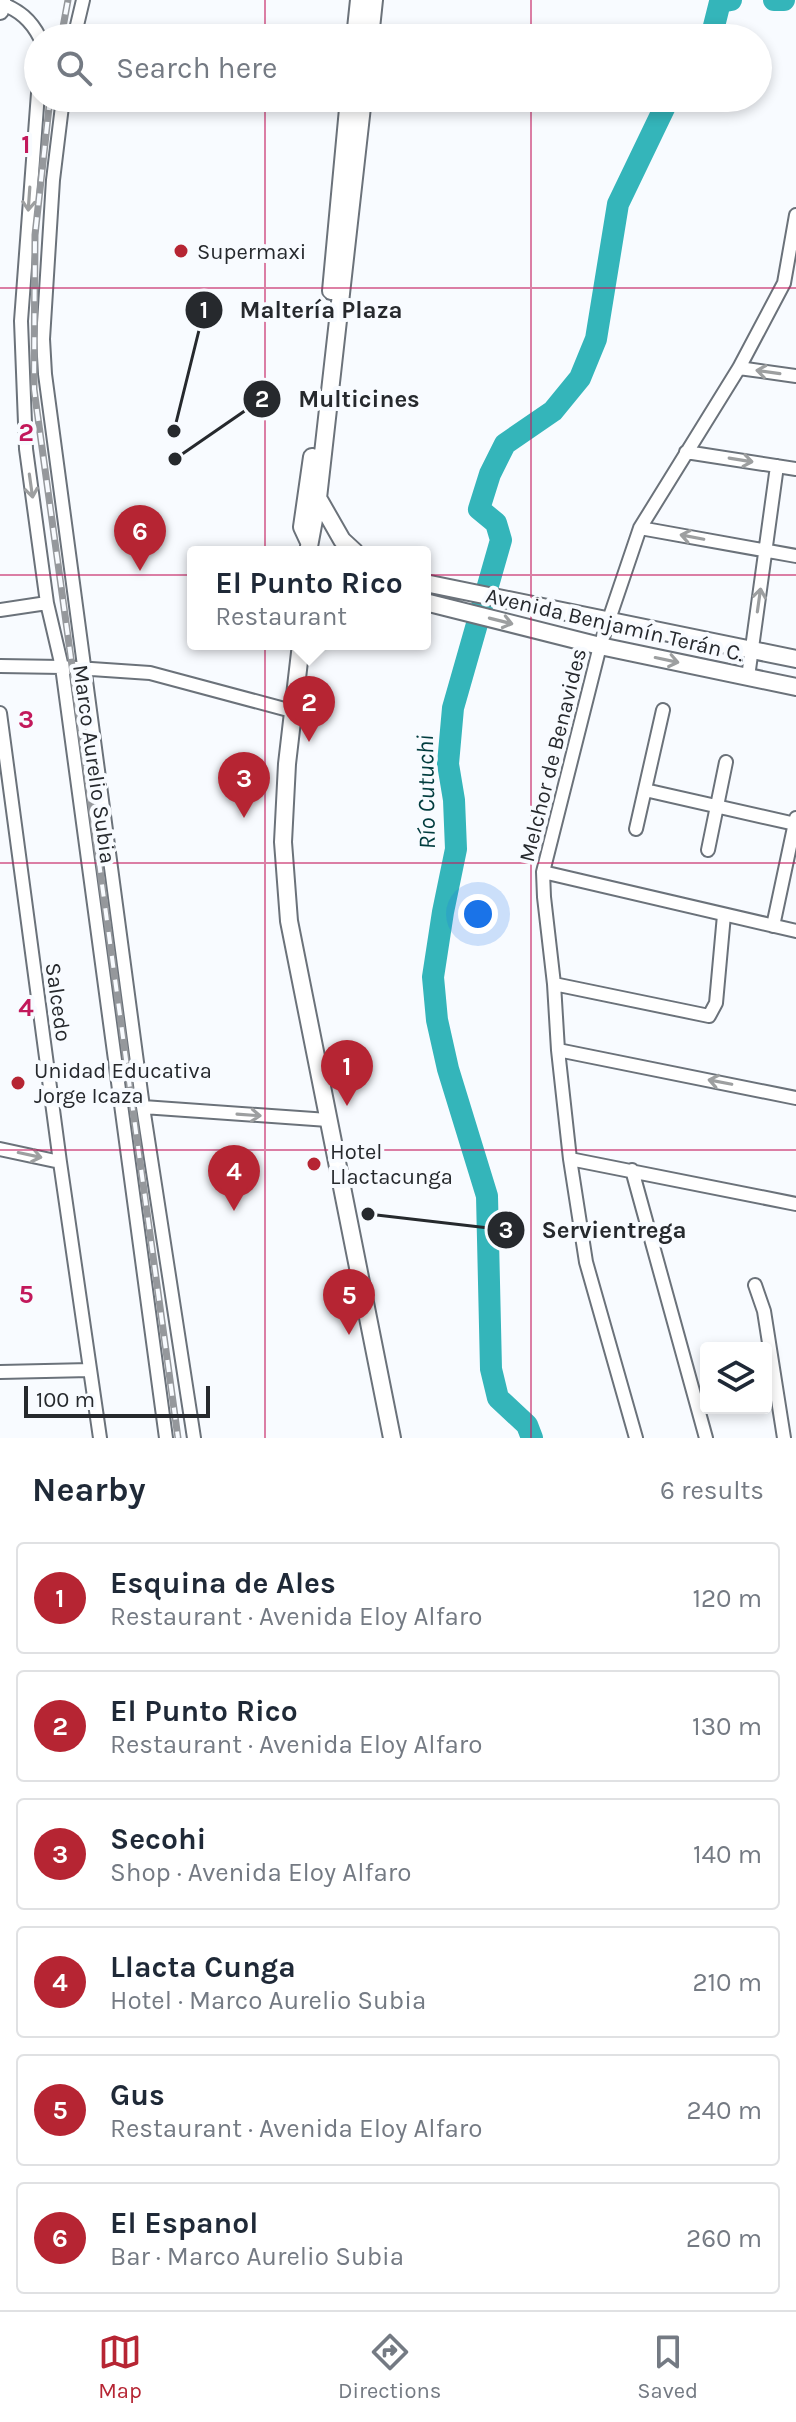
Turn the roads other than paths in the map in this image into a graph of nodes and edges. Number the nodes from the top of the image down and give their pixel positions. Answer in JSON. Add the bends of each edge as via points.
{"nodes":[{"id":1,"x":83,"y":0,"type":"edge"},
{"id":2,"x":359,"y":0,"type":"edge"},
{"id":3,"x":374,"y":0,"type":"edge"},
{"id":4,"x":1,"y":4,"type":"edge"},
{"id":5,"x":33,"y":24,"type":"edge"},
{"id":6,"x":77,"y":24,"type":"edge"},
{"id":7,"x":356,"y":24,"type":"edge"},
{"id":8,"x":371,"y":24,"type":"edge"},
{"id":9,"x":36,"y":112,"type":"edge"},
{"id":10,"x":61,"y":112,"type":"edge"},
{"id":11,"x":348,"y":112,"type":"edge"},
{"id":12,"x":361,"y":112,"type":"edge"},
{"id":13,"x":796,"y":215,"type":"edge"},
{"id":14,"x":790,"y":284,"type":"edge"},
{"id":15,"x":739,"y":368,"type":"junction"},
{"id":16,"x":796,"y":376,"type":"edge"},
{"id":17,"x":686,"y":452,"type":"junction"},
{"id":18,"x":777,"y":466,"type":"junction"},
{"id":19,"x":796,"y":469,"type":"edge"},
{"id":20,"x":318,"y":498,"type":"junction"},
{"id":21,"x":640,"y":528,"type":"junction"},
{"id":22,"x":309,"y":546,"type":"edge"},
{"id":23,"x":309,"y":546,"type":"edge"},
{"id":24,"x":348,"y":546,"type":"edge"},
{"id":25,"x":766,"y":551,"type":"junction"},
{"id":26,"x":796,"y":556,"type":"edge"},
{"id":27,"x":431,"y":584,"type":"edge"},
{"id":28,"x":47,"y":603,"type":"junction"},
{"id":29,"x":431,"y":603,"type":"edge"},
{"id":30,"x":0,"y":610,"type":"edge"},
{"id":31,"x":601,"y":620,"type":"junction"},
{"id":32,"x":595,"y":644,"type":"junction"},
{"id":33,"x":300,"y":650,"type":"edge"},
{"id":34,"x":752,"y":651,"type":"junction"},
{"id":35,"x":796,"y":659,"type":"edge"},
{"id":36,"x":0,"y":666,"type":"edge"},
{"id":37,"x":62,"y":667,"type":"junction"},
{"id":38,"x":84,"y":668,"type":"junction"},
{"id":39,"x":748,"y":677,"type":"junction"},
{"id":40,"x":796,"y":687,"type":"edge"},
{"id":41,"x":663,"y":710,"type":"dead end"},
{"id":42,"x":292,"y":711,"type":"junction"},
{"id":43,"x":0,"y":713,"type":"edge"},
{"id":44,"x":726,"y":762,"type":"dead end"},
{"id":45,"x":645,"y":790,"type":"junction"},
{"id":46,"x":718,"y":806,"type":"junction"},
{"id":47,"x":795,"y":821,"type":"edge"},
{"id":48,"x":636,"y":829,"type":"dead end"},
{"id":49,"x":708,"y":850,"type":"dead end"},
{"id":50,"x":543,"y":872,"type":"junction"},
{"id":51,"x":724,"y":915,"type":"junction"},
{"id":52,"x":773,"y":926,"type":"junction"},
{"id":53,"x":796,"y":931,"type":"edge"},
{"id":54,"x":554,"y":984,"type":"junction"},
{"id":55,"x":558,"y":1050,"type":"junction"},
{"id":56,"x":796,"y":1098,"type":"edge"},
{"id":57,"x":143,"y":1107,"type":"junction"},
{"id":58,"x":328,"y":1120,"type":"junction"},
{"id":59,"x":0,"y":1149,"type":"edge"},
{"id":60,"x":570,"y":1159,"type":"junction"},
{"id":61,"x":60,"y":1162,"type":"junction"},
{"id":62,"x":632,"y":1170,"type":"junction"},
{"id":63,"x":796,"y":1204,"type":"edge"},
{"id":64,"x":755,"y":1285,"type":"dead end"},
{"id":65,"x":90,"y":1370,"type":"junction"},
{"id":66,"x":0,"y":1372,"type":"edge"},
{"id":67,"x":100,"y":1438,"type":"edge"},
{"id":68,"x":166,"y":1438,"type":"edge"},
{"id":69,"x":194,"y":1438,"type":"edge"},
{"id":70,"x":392,"y":1438,"type":"edge"},
{"id":71,"x":636,"y":1438,"type":"edge"},
{"id":72,"x":706,"y":1438,"type":"edge"},
{"id":73,"x":784,"y":1438,"type":"edge"}],
"edges":[{"from":1,"to":6,"type":"street"},
{"from":2,"to":7,"type":"main road"},
{"from":3,"to":8,"type":"main road"},
{"from":4,"to":5,"type":"street"},
{"from":9,"to":28,"type":"street","name":"Marco Aurelio Subia","one_way":true,"via":[[21,321],[26,449]]},
{"from":10,"to":38,"type":"street","name":"Marco Aurelio Subia","via":[[43,339]]},
{"from":11,"to":22,"type":"main road","via":[[322,386],[302,527]]},
{"from":12,"to":20,"type":"main road"},
{"from":13,"to":14,"type":"street","name":"Melchor de Benavides"},
{"from":14,"to":15,"type":"street","name":"Melchor de Benavides"},
{"from":16,"to":15,"type":"street","one_way":true},
{"from":15,"to":17,"type":"street","name":"Melchor de Benavides"},
{"from":17,"to":18,"type":"street","one_way":true},
{"from":17,"to":21,"type":"street","name":"Melchor de Benavides"},
{"from":18,"to":19,"type":"street"},
{"from":18,"to":25,"type":"street"},
{"from":20,"to":23,"type":"main road"},
{"from":20,"to":24,"type":"main road"},
{"from":25,"to":21,"type":"street","one_way":true},
{"from":21,"to":31,"type":"street","name":"Melchor de Benavides"},
{"from":25,"to":26,"type":"street"},
{"from":34,"to":25,"type":"street","one_way":true},
{"from":27,"to":31,"type":"main road","name":"Avenida Benjamín Terán C."},
{"from":28,"to":30,"type":"street"},
{"from":28,"to":37,"type":"street","name":"Marco Aurelio Subia"},
{"from":29,"to":32,"type":"main road","name":"Avenida Benjamín Terán C.","one_way":true},
{"from":31,"to":32,"type":"street","name":"Melchor de Benavides"},
{"from":31,"to":34,"type":"main road","name":"Avenida Benjamín Terán C."},
{"from":32,"to":39,"type":"main road","name":"Avenida Benjamín Terán C.","one_way":true},
{"from":32,"to":50,"type":"street","name":"Melchor de Benavides"},
{"from":33,"to":42,"type":"main road"},
{"from":34,"to":35,"type":"main road","name":"Avenida Benjamín Terán C."},
{"from":34,"to":39,"type":"street"},
{"from":36,"to":37,"type":"street"},
{"from":37,"to":38,"type":"street"},
{"from":37,"to":68,"type":"street","name":"Marco Aurelio Subia"},
{"from":38,"to":42,"type":"street","via":[[150,673]]},
{"from":38,"to":57,"type":"street","name":"Marco Aurelio Subia"},
{"from":39,"to":40,"type":"main road","name":"Avenida Benjamín Terán C."},
{"from":41,"to":45,"type":"street"},
{"from":42,"to":58,"type":"main road","via":[[284,870]]},
{"from":43,"to":61,"type":"street","name":"Salcedo"},
{"from":44,"to":46,"type":"street"},
{"from":45,"to":46,"type":"street"},
{"from":45,"to":48,"type":"street"},
{"from":46,"to":47,"type":"street"},
{"from":46,"to":49,"type":"street"},
{"from":47,"to":52,"type":"street"},
{"from":50,"to":51,"type":"street"},
{"from":50,"to":54,"type":"street","name":"Melchor de Benavides"},
{"from":51,"to":52,"type":"street"},
{"from":51,"to":54,"type":"street","via":[[716,1003],[705,1016]]},
{"from":52,"to":53,"type":"street"},
{"from":54,"to":55,"type":"street","name":"Melchor de Benavides"},
{"from":56,"to":55,"type":"street","one_way":true},
{"from":55,"to":60,"type":"street","name":"Melchor de Benavides"},
{"from":57,"to":58,"type":"street","one_way":true},
{"from":57,"to":69,"type":"street","name":"Marco Aurelio Subia"},
{"from":58,"to":70,"type":"main road"},
{"from":59,"to":61,"type":"street","one_way":true},
{"from":60,"to":62,"type":"street"},
{"from":60,"to":71,"type":"street","name":"Melchor de Benavides","via":[[586,1262]]},
{"from":61,"to":65,"type":"street","name":"Salcedo"},
{"from":62,"to":63,"type":"street"},
{"from":62,"to":72,"type":"street"},
{"from":64,"to":73,"type":"street","via":[[764,1311]]},
{"from":65,"to":66,"type":"street"},
{"from":65,"to":67,"type":"street","name":"Salcedo"}]}
